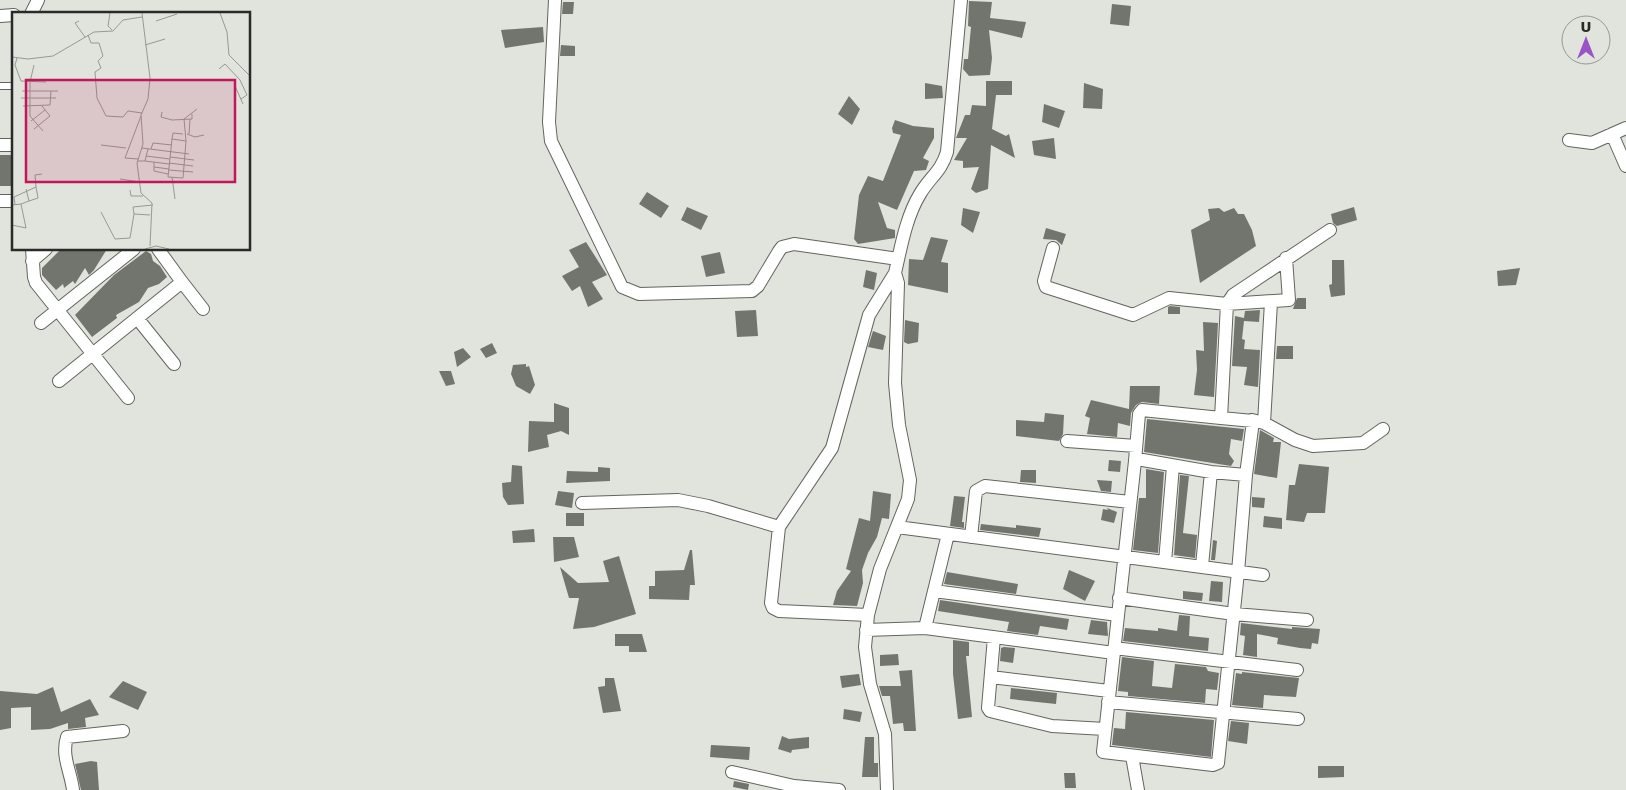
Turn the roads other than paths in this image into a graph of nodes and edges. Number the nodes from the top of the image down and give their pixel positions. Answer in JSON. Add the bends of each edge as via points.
{"nodes":[{"id":1,"x":38,"y":0,"type":"edge"},
{"id":2,"x":555,"y":0,"type":"edge"},
{"id":3,"x":961,"y":0,"type":"edge"},
{"id":4,"x":32,"y":12,"type":"edge"},
{"id":5,"x":1626,"y":128,"type":"edge"},
{"id":6,"x":1612,"y":134,"type":"junction"},
{"id":7,"x":1569,"y":140,"type":"dead end"},
{"id":8,"x":1626,"y":166,"type":"edge"},
{"id":9,"x":1330,"y":230,"type":"dead end"},
{"id":10,"x":1053,"y":248,"type":"dead end"},
{"id":11,"x":44,"y":250,"type":"edge"},
{"id":12,"x":133,"y":250,"type":"edge"},
{"id":13,"x":159,"y":250,"type":"edge"},
{"id":14,"x":32,"y":255,"type":"edge"},
{"id":15,"x":1286,"y":258,"type":"junction"},
{"id":16,"x":898,"y":260,"type":"junction"},
{"id":17,"x":895,"y":272,"type":"junction"},
{"id":18,"x":182,"y":282,"type":"junction"},
{"id":19,"x":1271,"y":302,"type":"junction"},
{"id":20,"x":1227,"y":304,"type":"junction"},
{"id":21,"x":58,"y":308,"type":"junction"},
{"id":22,"x":203,"y":309,"type":"dead end"},
{"id":23,"x":137,"y":318,"type":"junction"},
{"id":24,"x":41,"y":323,"type":"dead end"},
{"id":25,"x":94,"y":354,"type":"junction"},
{"id":26,"x":174,"y":364,"type":"dead end"},
{"id":27,"x":59,"y":381,"type":"dead end"},
{"id":28,"x":128,"y":398,"type":"dead end"},
{"id":29,"x":1220,"y":418,"type":"junction"},
{"id":30,"x":1258,"y":421,"type":"junction"},
{"id":31,"x":1383,"y":429,"type":"dead end"},
{"id":32,"x":1067,"y":441,"type":"dead end"},
{"id":33,"x":1136,"y":446,"type":"junction"},
{"id":34,"x":1134,"y":461,"type":"junction"},
{"id":35,"x":1173,"y":466,"type":"junction"},
{"id":36,"x":1211,"y":472,"type":"junction"},
{"id":37,"x":1246,"y":475,"type":"junction"},
{"id":38,"x":1130,"y":502,"type":"junction"},
{"id":39,"x":582,"y":503,"type":"dead end"},
{"id":40,"x":779,"y":526,"type":"junction"},
{"id":41,"x":897,"y":527,"type":"junction"},
{"id":42,"x":948,"y":534,"type":"junction"},
{"id":43,"x":971,"y":537,"type":"junction"},
{"id":44,"x":1124,"y":556,"type":"junction"},
{"id":45,"x":1165,"y":562,"type":"junction"},
{"id":46,"x":1202,"y":566,"type":"junction"},
{"id":47,"x":1238,"y":572,"type":"junction"},
{"id":48,"x":1263,"y":575,"type":"dead end"},
{"id":49,"x":934,"y":591,"type":"junction"},
{"id":50,"x":1120,"y":598,"type":"junction"},
{"id":51,"x":1234,"y":614,"type":"junction"},
{"id":52,"x":1118,"y":615,"type":"junction"},
{"id":53,"x":868,"y":616,"type":"junction"},
{"id":54,"x":1307,"y":620,"type":"dead end"},
{"id":55,"x":925,"y":628,"type":"junction"},
{"id":56,"x":866,"y":630,"type":"junction"},
{"id":57,"x":994,"y":637,"type":"junction"},
{"id":58,"x":1114,"y":651,"type":"junction"},
{"id":59,"x":1229,"y":663,"type":"junction"},
{"id":60,"x":1297,"y":670,"type":"dead end"},
{"id":61,"x":991,"y":677,"type":"junction"},
{"id":62,"x":1109,"y":696,"type":"junction"},
{"id":63,"x":1224,"y":712,"type":"junction"},
{"id":64,"x":1298,"y":719,"type":"dead end"},
{"id":65,"x":1105,"y":729,"type":"junction"},
{"id":66,"x":123,"y":730,"type":"dead end"},
{"id":67,"x":1132,"y":756,"type":"junction"},
{"id":68,"x":732,"y":772,"type":"dead end"},
{"id":69,"x":73,"y":790,"type":"edge"},
{"id":70,"x":839,"y":790,"type":"edge"},
{"id":71,"x":887,"y":790,"type":"edge"},
{"id":72,"x":1138,"y":790,"type":"edge"}],
"edges":[{"from":1,"to":4,"type":"street"},
{"from":2,"to":16,"type":"street","via":[[549,122],[551,141],[622,287],[639,294],[752,291],[782,247],[794,244]]},
{"from":3,"to":16,"type":"street","via":[[947,152],[943,166],[914,206]]},
{"from":5,"to":6,"type":"street"},
{"from":6,"to":7,"type":"street","via":[[1592,143]]},
{"from":6,"to":8,"type":"street"},
{"from":9,"to":15,"type":"street"},
{"from":10,"to":20,"type":"street","via":[[1044,281],[1049,290],[1133,315],[1169,298]]},
{"from":11,"to":14,"type":"street"},
{"from":12,"to":21,"type":"street"},
{"from":13,"to":18,"type":"street"},
{"from":14,"to":21,"type":"street","via":[[36,283]]},
{"from":15,"to":19,"type":"street","via":[[1289,300]]},
{"from":15,"to":20,"type":"street","via":[[1233,295]]},
{"from":16,"to":17,"type":"street"},
{"from":17,"to":40,"type":"street","via":[[869,315],[832,448]]},
{"from":17,"to":41,"type":"street","via":[[898,283],[895,383],[910,480],[908,499]]},
{"from":18,"to":22,"type":"street"},
{"from":18,"to":23,"type":"street"},
{"from":19,"to":20,"type":"street"},
{"from":19,"to":30,"type":"street"},
{"from":20,"to":29,"type":"street"},
{"from":21,"to":24,"type":"street"},
{"from":21,"to":25,"type":"street"},
{"from":23,"to":25,"type":"street"},
{"from":23,"to":26,"type":"street"},
{"from":25,"to":27,"type":"street"},
{"from":25,"to":28,"type":"street"},
{"from":29,"to":30,"type":"street"},
{"from":29,"to":33,"type":"street","via":[[1142,410]]},
{"from":30,"to":31,"type":"street","via":[[1314,446],[1363,443]]},
{"from":30,"to":37,"type":"street"},
{"from":32,"to":33,"type":"street"},
{"from":33,"to":34,"type":"street"},
{"from":34,"to":35,"type":"street"},
{"from":34,"to":38,"type":"street"},
{"from":35,"to":36,"type":"street"},
{"from":35,"to":45,"type":"street"},
{"from":36,"to":37,"type":"street"},
{"from":36,"to":46,"type":"street"},
{"from":37,"to":47,"type":"street"},
{"from":38,"to":43,"type":"street","via":[[984,486],[976,491]]},
{"from":38,"to":44,"type":"street"},
{"from":39,"to":40,"type":"street","via":[[678,500]]},
{"from":40,"to":53,"type":"street","via":[[773,608]]},
{"from":41,"to":42,"type":"street"},
{"from":41,"to":53,"type":"street","via":[[880,569]]},
{"from":42,"to":43,"type":"street"},
{"from":42,"to":49,"type":"street"},
{"from":43,"to":44,"type":"street"},
{"from":44,"to":45,"type":"street"},
{"from":44,"to":50,"type":"street"},
{"from":45,"to":46,"type":"street"},
{"from":46,"to":47,"type":"street"},
{"from":47,"to":48,"type":"street"},
{"from":47,"to":51,"type":"street"},
{"from":49,"to":52,"type":"street"},
{"from":49,"to":55,"type":"street"},
{"from":50,"to":51,"type":"street"},
{"from":50,"to":52,"type":"street"},
{"from":51,"to":54,"type":"street"},
{"from":51,"to":59,"type":"street"},
{"from":52,"to":58,"type":"street"},
{"from":53,"to":56,"type":"street"},
{"from":55,"to":56,"type":"street"},
{"from":55,"to":57,"type":"street"},
{"from":56,"to":71,"type":"street","via":[[870,684],[885,734]]},
{"from":57,"to":58,"type":"street"},
{"from":57,"to":61,"type":"street"},
{"from":58,"to":59,"type":"street"},
{"from":58,"to":62,"type":"street"},
{"from":59,"to":60,"type":"street"},
{"from":59,"to":63,"type":"street"},
{"from":61,"to":62,"type":"street"},
{"from":61,"to":65,"type":"street","via":[[988,708],[992,712],[1052,726]]},
{"from":62,"to":63,"type":"street"},
{"from":62,"to":65,"type":"street"},
{"from":63,"to":64,"type":"street"},
{"from":63,"to":67,"type":"street","via":[[1218,763]]},
{"from":65,"to":67,"type":"street","via":[[1103,752]]},
{"from":66,"to":69,"type":"street","via":[[67,738],[65,758]]},
{"from":67,"to":72,"type":"street"},
{"from":68,"to":70,"type":"street","via":[[794,786]]}]}
